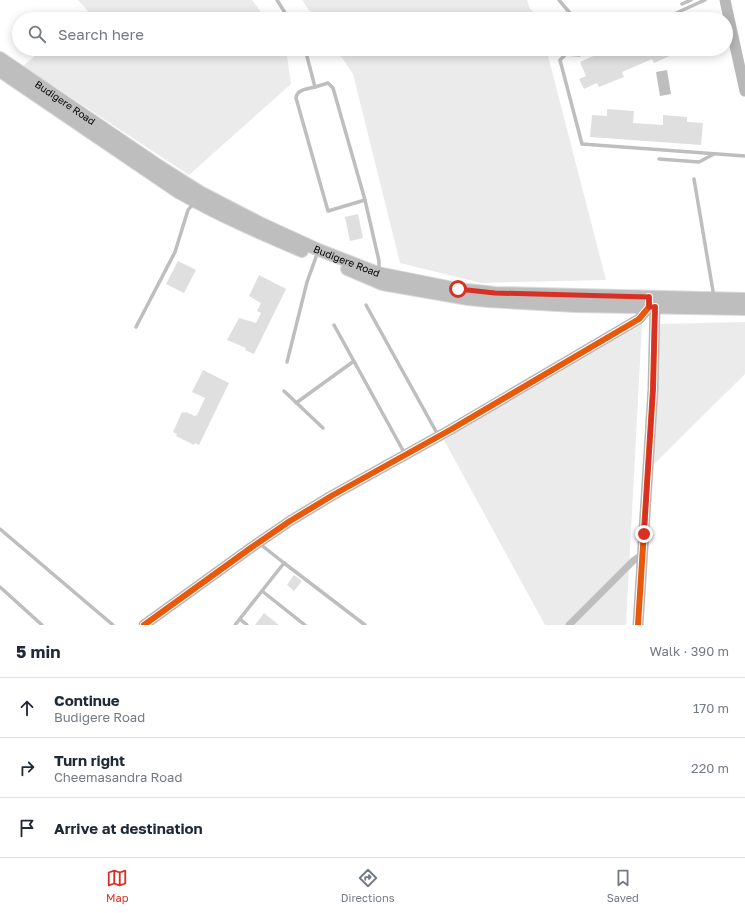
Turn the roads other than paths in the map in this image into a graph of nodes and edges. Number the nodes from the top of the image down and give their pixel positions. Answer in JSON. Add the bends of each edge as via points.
{"nodes":[{"id":1,"x":277,"y":0,"type":"edge"},
{"id":2,"x":560,"y":0,"type":"edge"},
{"id":3,"x":691,"y":0,"type":"edge"},
{"id":4,"x":705,"y":0,"type":"edge"},
{"id":5,"x":726,"y":0,"type":"edge"},
{"id":6,"x":682,"y":4,"type":"dead end"},
{"id":7,"x":285,"y":12,"type":"edge"},
{"id":8,"x":569,"y":12,"type":"edge"},
{"id":9,"x":678,"y":12,"type":"edge"},
{"id":10,"x":729,"y":12,"type":"edge"},
{"id":11,"x":733,"y":34,"type":"edge"},
{"id":12,"x":307,"y":56,"type":"edge"},
{"id":13,"x":564,"y":56,"type":"edge"},
{"id":14,"x":0,"y":58,"type":"edge"},
{"id":15,"x":0,"y":71,"type":"edge"},
{"id":16,"x":315,"y":87,"type":"junction"},
{"id":17,"x":745,"y":91,"type":"edge"},
{"id":18,"x":715,"y":154,"type":"junction"},
{"id":19,"x":745,"y":156,"type":"edge"},
{"id":20,"x":660,"y":159,"type":"dead end"},
{"id":21,"x":694,"y":179,"type":"dead end"},
{"id":22,"x":365,"y":200,"type":"junction"},
{"id":23,"x":196,"y":202,"type":"junction"},
{"id":24,"x":316,"y":257,"type":"junction"},
{"id":25,"x":378,"y":273,"type":"junction"},
{"id":26,"x":714,"y":298,"type":"junction"},
{"id":27,"x":745,"y":298,"type":"edge"},
{"id":28,"x":651,"y":304,"type":"junction"},
{"id":29,"x":366,"y":305,"type":"dead end"},
{"id":30,"x":745,"y":309,"type":"edge"},
{"id":31,"x":334,"y":325,"type":"dead end"},
{"id":32,"x":136,"y":328,"type":"dead end"},
{"id":33,"x":354,"y":361,"type":"junction"},
{"id":34,"x":287,"y":362,"type":"dead end"},
{"id":35,"x":284,"y":391,"type":"dead end"},
{"id":36,"x":296,"y":403,"type":"junction"},
{"id":37,"x":323,"y":428,"type":"dead end"},
{"id":38,"x":439,"y":436,"type":"junction"},
{"id":39,"x":405,"y":455,"type":"junction"},
{"id":40,"x":0,"y":529,"type":"edge"},
{"id":41,"x":258,"y":543,"type":"junction"},
{"id":42,"x":642,"y":555,"type":"junction"},
{"id":43,"x":284,"y":563,"type":"junction"},
{"id":44,"x":0,"y":587,"type":"edge"},
{"id":45,"x":262,"y":591,"type":"junction"},
{"id":46,"x":240,"y":619,"type":"junction"},
{"id":47,"x":42,"y":625,"type":"edge"},
{"id":48,"x":113,"y":625,"type":"edge"},
{"id":49,"x":144,"y":625,"type":"edge"},
{"id":50,"x":235,"y":625,"type":"edge"},
{"id":51,"x":247,"y":625,"type":"edge"},
{"id":52,"x":305,"y":625,"type":"edge"},
{"id":53,"x":365,"y":625,"type":"edge"},
{"id":54,"x":569,"y":625,"type":"edge"},
{"id":55,"x":638,"y":625,"type":"edge"}],
"edges":[{"from":1,"to":7,"type":"lane"},
{"from":2,"to":8,"type":"lane"},
{"from":3,"to":6,"type":"lane"},
{"from":4,"to":9,"type":"lane"},
{"from":5,"to":10,"type":"street"},
{"from":11,"to":17,"type":"street"},
{"from":12,"to":16,"type":"lane"},
{"from":13,"to":18,"type":"lane","via":[[560,60],[582,144]]},
{"from":14,"to":25,"type":"main road","name":"Budigere Road","via":[[200,192],[319,250]]},
{"from":15,"to":23,"type":"main road","name":"Budigere Road","via":[[153,176]]},
{"from":16,"to":22,"type":"lane","via":[[328,83],[333,88]]},
{"from":16,"to":22,"type":"lane","via":[[300,91],[296,98],[328,211]]},
{"from":18,"to":19,"type":"lane"},
{"from":18,"to":20,"type":"lane","via":[[699,162]]},
{"from":21,"to":26,"type":"lane"},
{"from":22,"to":25,"type":"lane","via":[[379,261]]},
{"from":23,"to":24,"type":"main road","name":"Budigere Road"},
{"from":23,"to":32,"type":"lane","via":[[188,210],[175,252]]},
{"from":24,"to":28,"type":"main road","name":"Budigere Road","via":[[382,284],[468,299],[575,306]]},
{"from":24,"to":34,"type":"lane","via":[[307,282]]},
{"from":25,"to":28,"type":"main road","name":"Budigere Road","via":[[473,291],[582,296]]},
{"from":26,"to":27,"type":"main road","name":"Budigere Road"},
{"from":26,"to":28,"type":"main road","name":"Budigere Road"},
{"from":28,"to":30,"type":"main road","name":"Budigere Road"},
{"from":28,"to":38,"type":"street","via":[[639,319]]},
{"from":28,"to":42,"type":"street","via":[[653,389]]},
{"from":29,"to":38,"type":"lane"},
{"from":31,"to":33,"type":"lane"},
{"from":33,"to":36,"type":"lane"},
{"from":33,"to":39,"type":"lane"},
{"from":35,"to":36,"type":"lane"},
{"from":36,"to":37,"type":"lane"},
{"from":38,"to":39,"type":"street"},
{"from":39,"to":41,"type":"street","via":[[333,495]]},
{"from":40,"to":48,"type":"lane"},
{"from":41,"to":43,"type":"lane"},
{"from":41,"to":49,"type":"street"},
{"from":42,"to":54,"type":"street"},
{"from":42,"to":55,"type":"street"},
{"from":43,"to":45,"type":"lane"},
{"from":43,"to":53,"type":"lane"},
{"from":44,"to":47,"type":"lane"},
{"from":45,"to":46,"type":"lane"},
{"from":45,"to":52,"type":"lane"},
{"from":46,"to":50,"type":"lane"},
{"from":46,"to":51,"type":"lane"}]}
